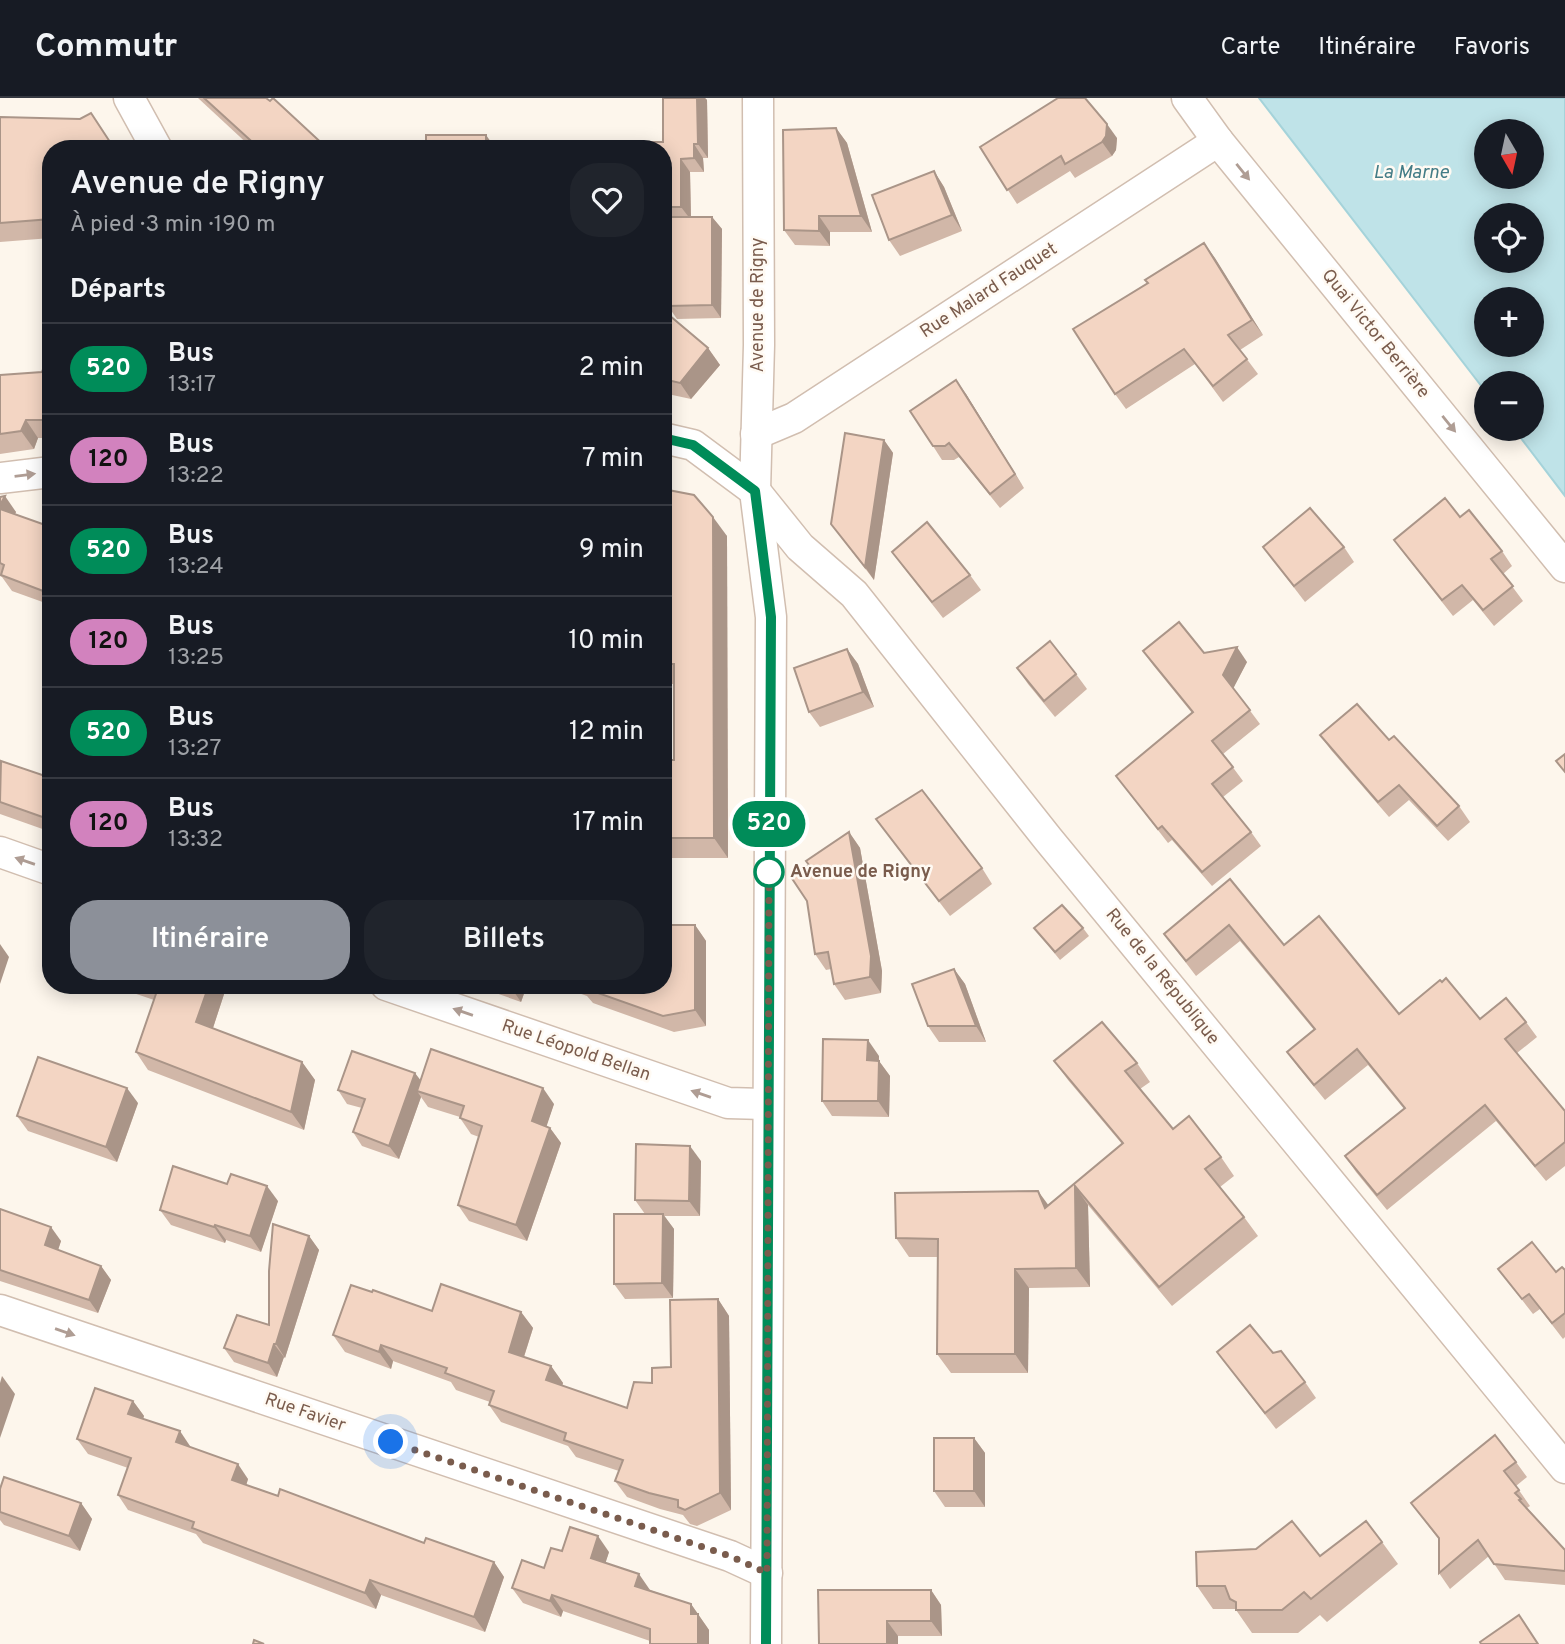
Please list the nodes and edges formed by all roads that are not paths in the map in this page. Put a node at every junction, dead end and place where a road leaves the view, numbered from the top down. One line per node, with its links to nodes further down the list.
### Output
1 (129, 98): 4 (street)
2 (758, 98): 6 (street, Avenue de Rigny)
3 (1187, 98): 5 (street, Quai Victor Berrière)
4 (152, 140)
5 (1218, 141): 6 (street, Rue Malard Fauquet); 11 (street, Quai Victor Berrière, one-way to 11)
6 (756, 434): 10 (street, Avenue de Rigny)
7 (672, 440): 10 (street, Rue de la République)
8 (42, 473): 9 (street, one-way to 8)
9 (0, 478)
10 (755, 491): 15 (street, Avenue de Rigny); 17 (street, Rue de la République)
11 (1565, 567)
12 (0, 852): 13 (street, one-way to 12)
13 (42, 867)
14 (412, 994): 15 (street, Rue Léopold Bellan, one-way to 14)
15 (768, 1104): 18 (street, Avenue de Rigny)
16 (0, 1310): 18 (street, Rue Favier, one-way to 18)
17 (1565, 1468)
18 (767, 1573): 19 (street, Avenue de Rigny)
19 (766, 1644)

